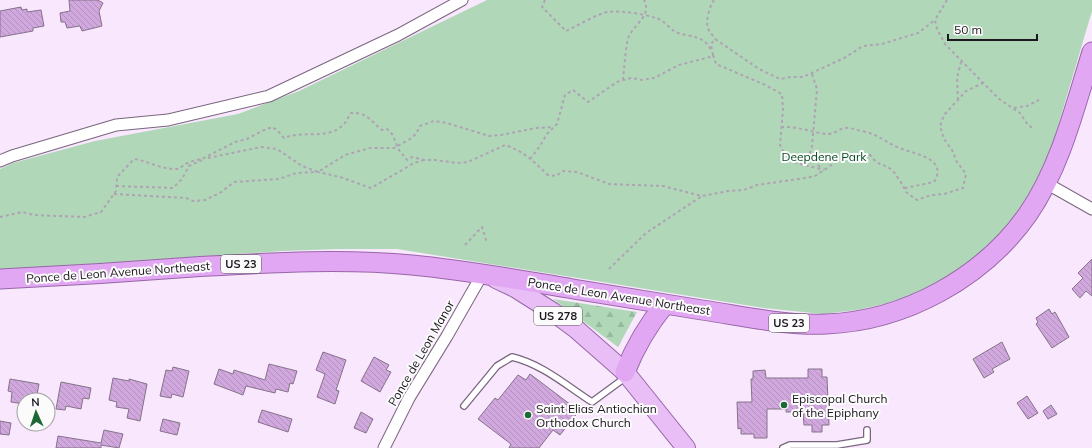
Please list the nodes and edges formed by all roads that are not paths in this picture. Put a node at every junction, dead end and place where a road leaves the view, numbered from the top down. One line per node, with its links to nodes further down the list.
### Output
1 (462, 0): 3 (street)
2 (1092, 52): 4 (highway, Ponce de Leon Avenue Northeast / US 23)
3 (0, 161)
4 (1046, 183): 5 (street); 8 (highway, Ponce de Leon Avenue Northeast / US 23)
5 (1092, 209)
6 (483, 273): 7 (highway, Ponce de Leon Avenue Northeast / US 23); 8 (highway, Ponce de Leon Avenue Northeast / US 23); 9 (main road, US 278); 13 (street, Ponce de Leon Manor)
7 (0, 279)
8 (665, 304): 9 (highway)
9 (627, 374): 10 (lane); 14 (main road, US 278)
10 (464, 406)
11 (867, 430): 12 (lane)
12 (844, 446): 15 (lane)
13 (384, 448)
14 (686, 448)
15 (783, 448)

